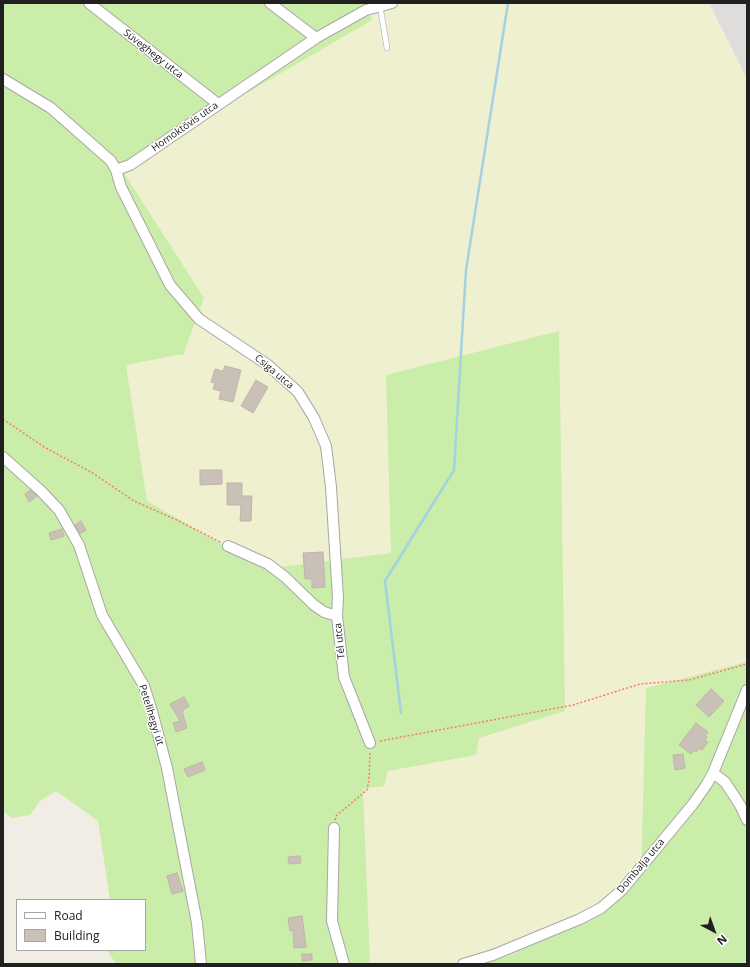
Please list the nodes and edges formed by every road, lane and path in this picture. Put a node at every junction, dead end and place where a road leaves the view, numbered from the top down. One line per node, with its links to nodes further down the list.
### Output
1 (89, 3): 8 (street, Süveghegy utca)
2 (270, 3): 5 (street)
3 (392, 3): 4 (street, Homoktövis utca)
4 (380, 6): 5 (street, Homoktövis utca); 6 (lane)
5 (316, 38): 8 (street, Homoktövis utca)
6 (387, 48)
7 (3, 79): 9 (street)
8 (218, 104): 9 (street, Homoktövis utca)
9 (116, 170): 13 (street, Csiga utca)
10 (3, 419): 12 (path)
11 (3, 457): 20 (street, Petelihegyi út)
12 (228, 546): 13 (street, Tél utca)
13 (337, 616): 16 (street, Tél utca)
14 (747, 664): 16 (path)
15 (747, 690): 17 (street, Dombalja utca)
16 (370, 743): 19 (path)
17 (713, 773): 18 (street); 22 (street, Dombalja utca)
18 (747, 820)
19 (334, 828): 21 (street)
20 (201, 964)
21 (344, 964)
22 (463, 964)

